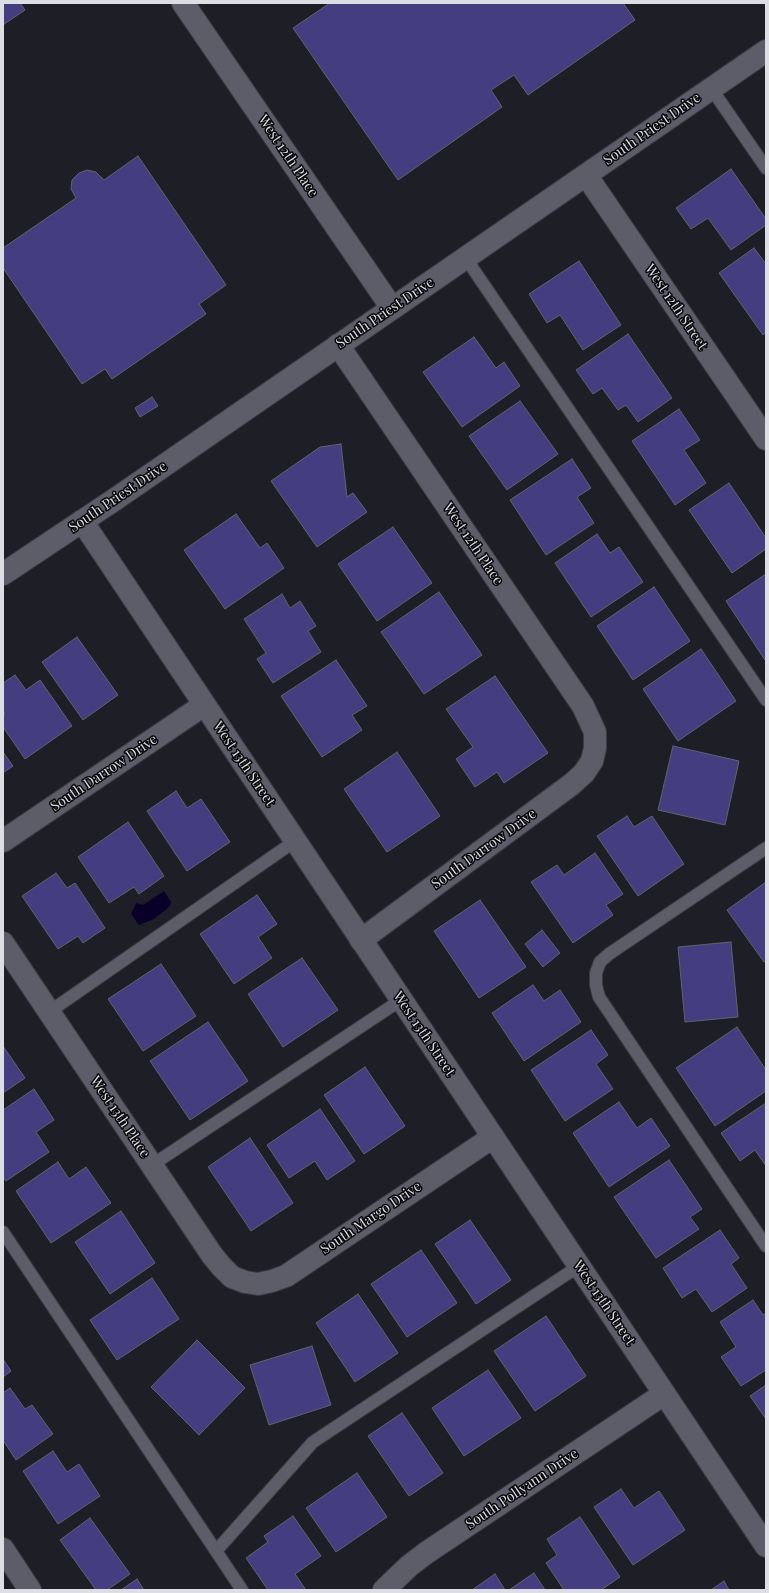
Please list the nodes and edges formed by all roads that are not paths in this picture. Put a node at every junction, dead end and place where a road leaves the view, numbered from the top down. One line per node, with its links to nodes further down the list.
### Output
1 (183, 3): 7 (street, West 12th Place)
2 (766, 51): 3 (street, South Priest Drive)
3 (711, 88): 4 (lane); 5 (street, South Priest Drive)
4 (766, 168)
5 (586, 175): 6 (street, South Priest Drive); 9 (street, West 12th Street)
6 (465, 257): 7 (street, South Priest Drive); 12 (lane)
7 (392, 308): 8 (street, South Priest Drive)
8 (338, 345): 10 (street, South Priest Drive); 14 (street, West 12th Place)
9 (766, 439)
10 (82, 522): 11 (street, South Priest Drive); 13 (street, West 13th Street)
11 (3, 574)
12 (766, 700)
13 (204, 705): 15 (street, South Darrow Drive); 16 (street, West 13th Street)
14 (595, 748): 18 (street, South Darrow Drive)
15 (3, 841)
16 (295, 841): 18 (street, West 13th Street); 21 (lane)
17 (766, 848): 25 (lane)
18 (361, 940): 20 (street, West 13th Street)
19 (3, 943): 21 (street, West 13th Place)
20 (401, 1000): 22 (street, West 13th Street); 23 (lane)
21 (49, 1012): 23 (street, West 13th Place)
22 (492, 1137): 26 (street, West 13th Street); 27 (street, South Margo Drive)
23 (152, 1165): 27 (street, West 13th Place)
24 (3, 1232): 31 (lane)
25 (766, 1246)
26 (579, 1266): 28 (street, West 13th Street); 31 (lane)
27 (244, 1282)
28 (664, 1394): 29 (street, West 13th Street); 34 (street, South Pollyann Drive)
29 (766, 1546)
30 (3, 1549): 32 (street)
31 (216, 1550): 33 (lane)
32 (30, 1590)
33 (242, 1590)
34 (384, 1590)

